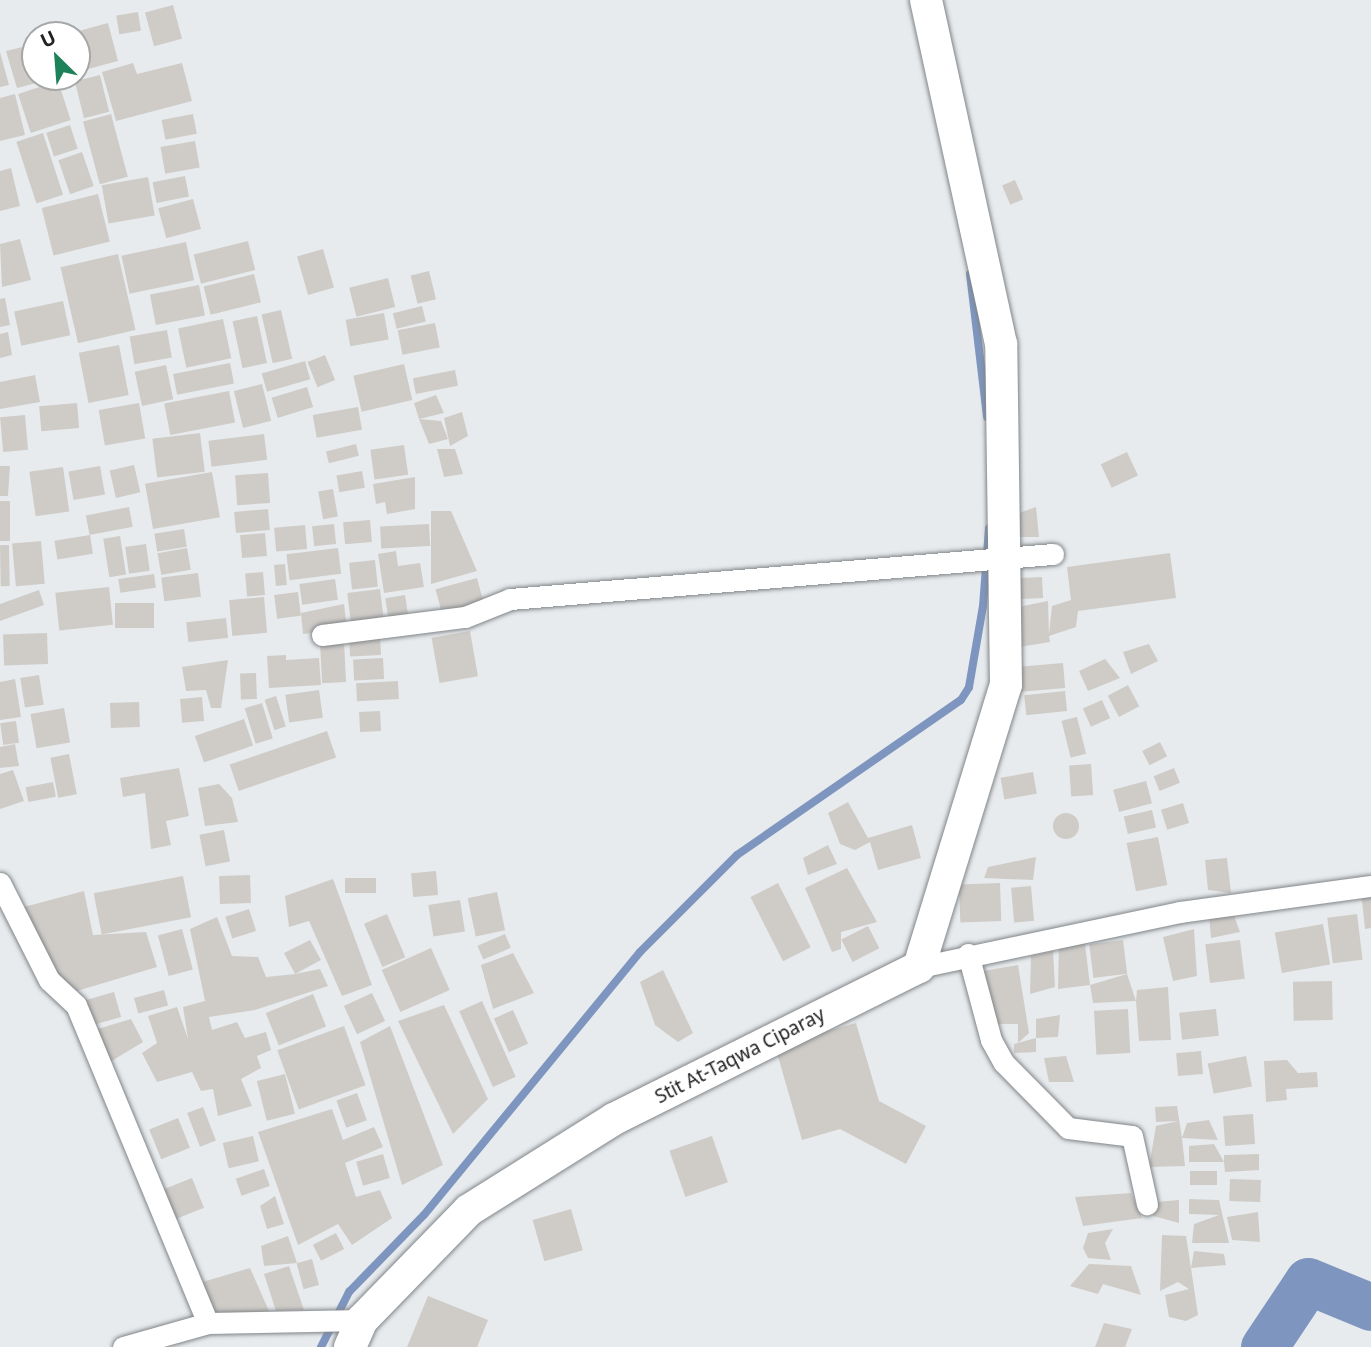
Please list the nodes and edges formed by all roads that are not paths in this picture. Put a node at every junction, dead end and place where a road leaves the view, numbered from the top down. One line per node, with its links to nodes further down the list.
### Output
1 (926, 0): 3 (main road)
2 (1053, 554): 3 (street)
3 (999, 556): 4 (street); 8 (main road)
4 (322, 635)
5 (0, 883): 10 (street)
6 (1371, 886): 7 (street)
7 (968, 954): 8 (street); 9 (street)
8 (919, 967): 11 (main road, Stit At-Taqwa Ciparay)
9 (1147, 1204)
10 (208, 1323): 11 (street); 12 (street)
11 (356, 1333)
12 (123, 1347)

